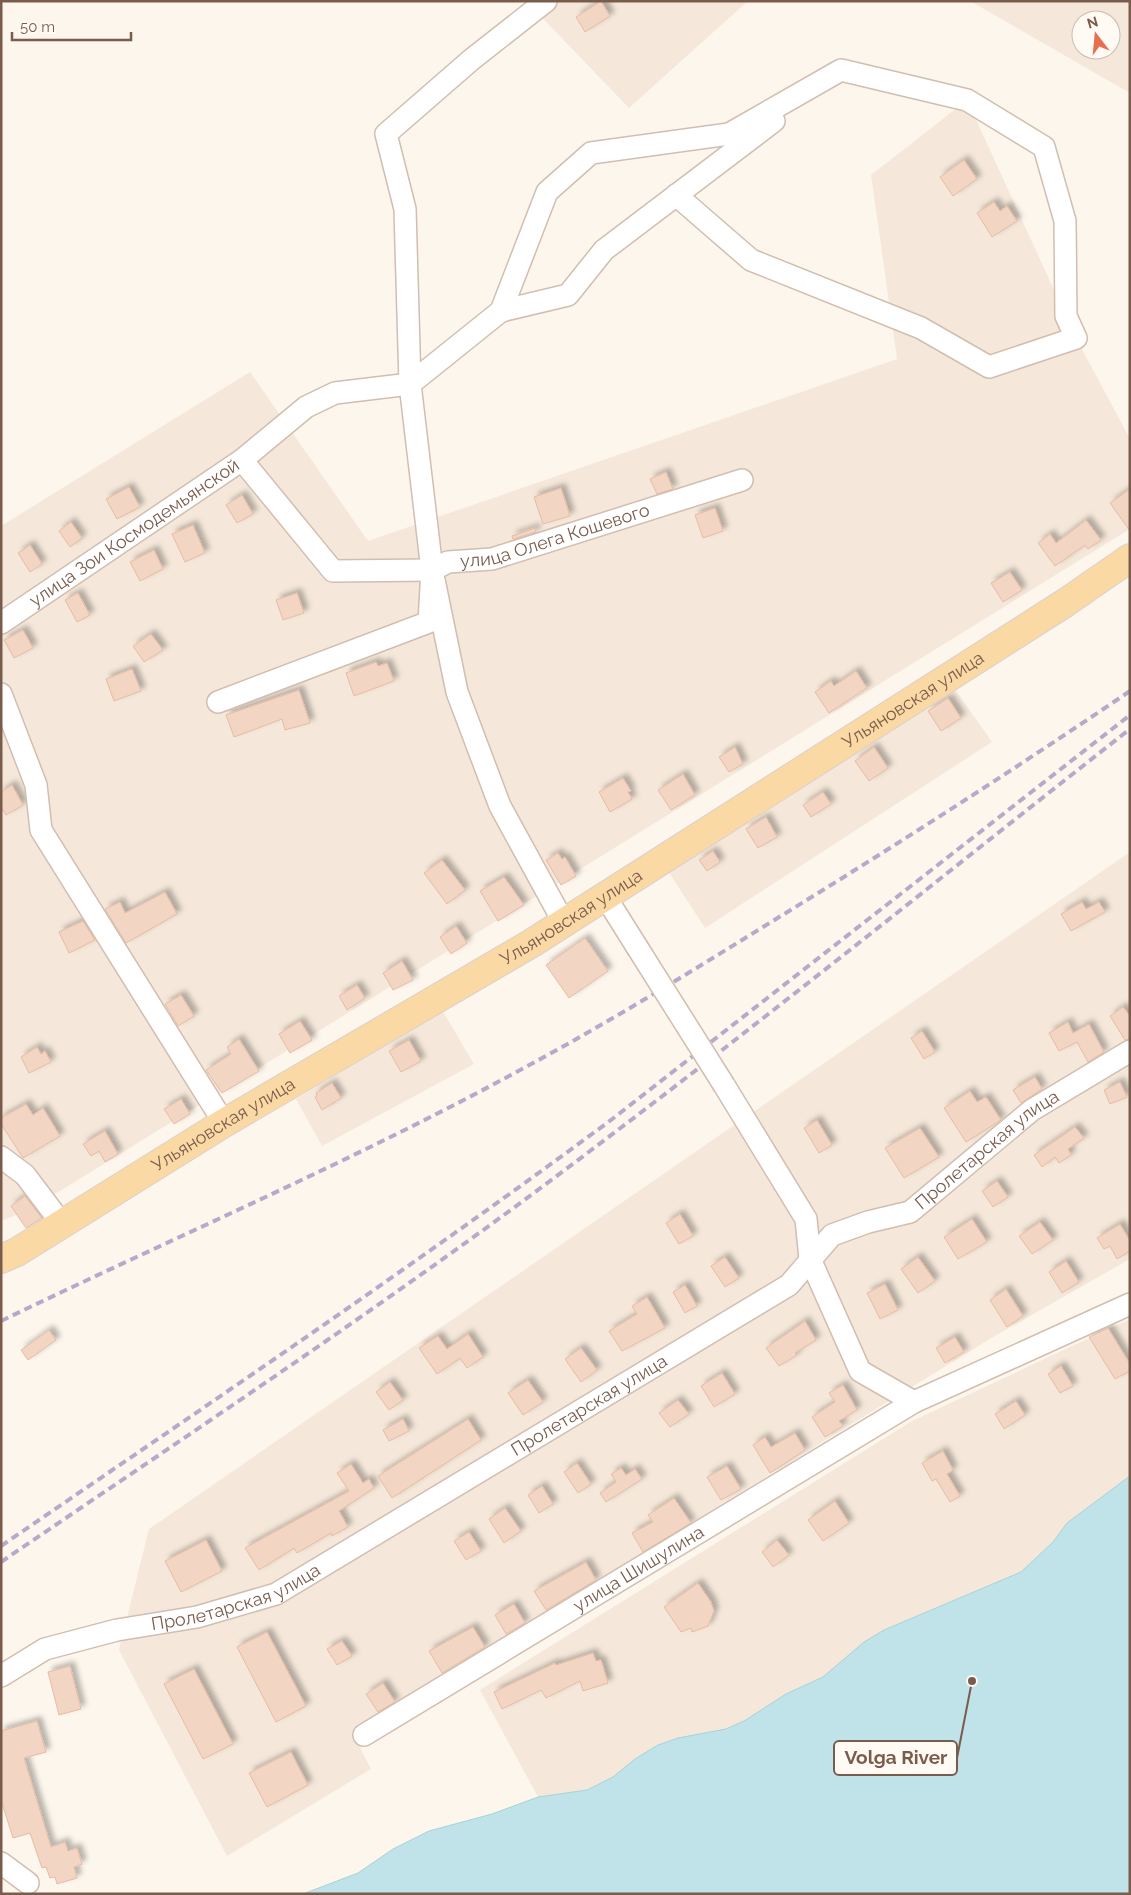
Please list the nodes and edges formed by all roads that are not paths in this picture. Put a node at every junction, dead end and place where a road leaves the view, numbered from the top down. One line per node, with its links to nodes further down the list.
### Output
1 (546, 1): 5 (street)
2 (841, 70): 3 (street); 3 (street); 4 (street)
3 (676, 195): 4 (street)
4 (501, 311): 5 (street)
5 (410, 384): 6 (street); 9 (street)
6 (242, 460): 9 (street, улица Зои Космодемьянской); 10 (street, улица Зои Космодемьянской)
7 (742, 480): 9 (street, улица Олега Кошевого)
8 (1130, 558): 13 (main road, Ульяновская улица)
9 (432, 570): 12 (street); 14 (street)
10 (1, 623)
11 (1, 694): 16 (street)
12 (218, 702)
13 (605, 896): 14 (main road, Ульяновская улица); 20 (street, bridge)
14 (564, 922): 16 (main road, Ульяновская улица)
15 (1130, 1051): 20 (street, Пролетарская улица)
16 (224, 1122): 18 (main road, Ульяновская улица)
17 (1, 1157): 18 (street)
18 (62, 1224): 19 (main road, Ульяновская улица)
19 (1, 1259)
20 (810, 1259): 22 (street); 23 (street, Пролетарская улица)
21 (1130, 1304): 22 (street, улица Шишулина)
22 (914, 1402): 24 (street, улица Шишулина)
23 (1, 1676)
24 (364, 1735)
25 (1, 1863): 26 (street)
26 (28, 1883)

